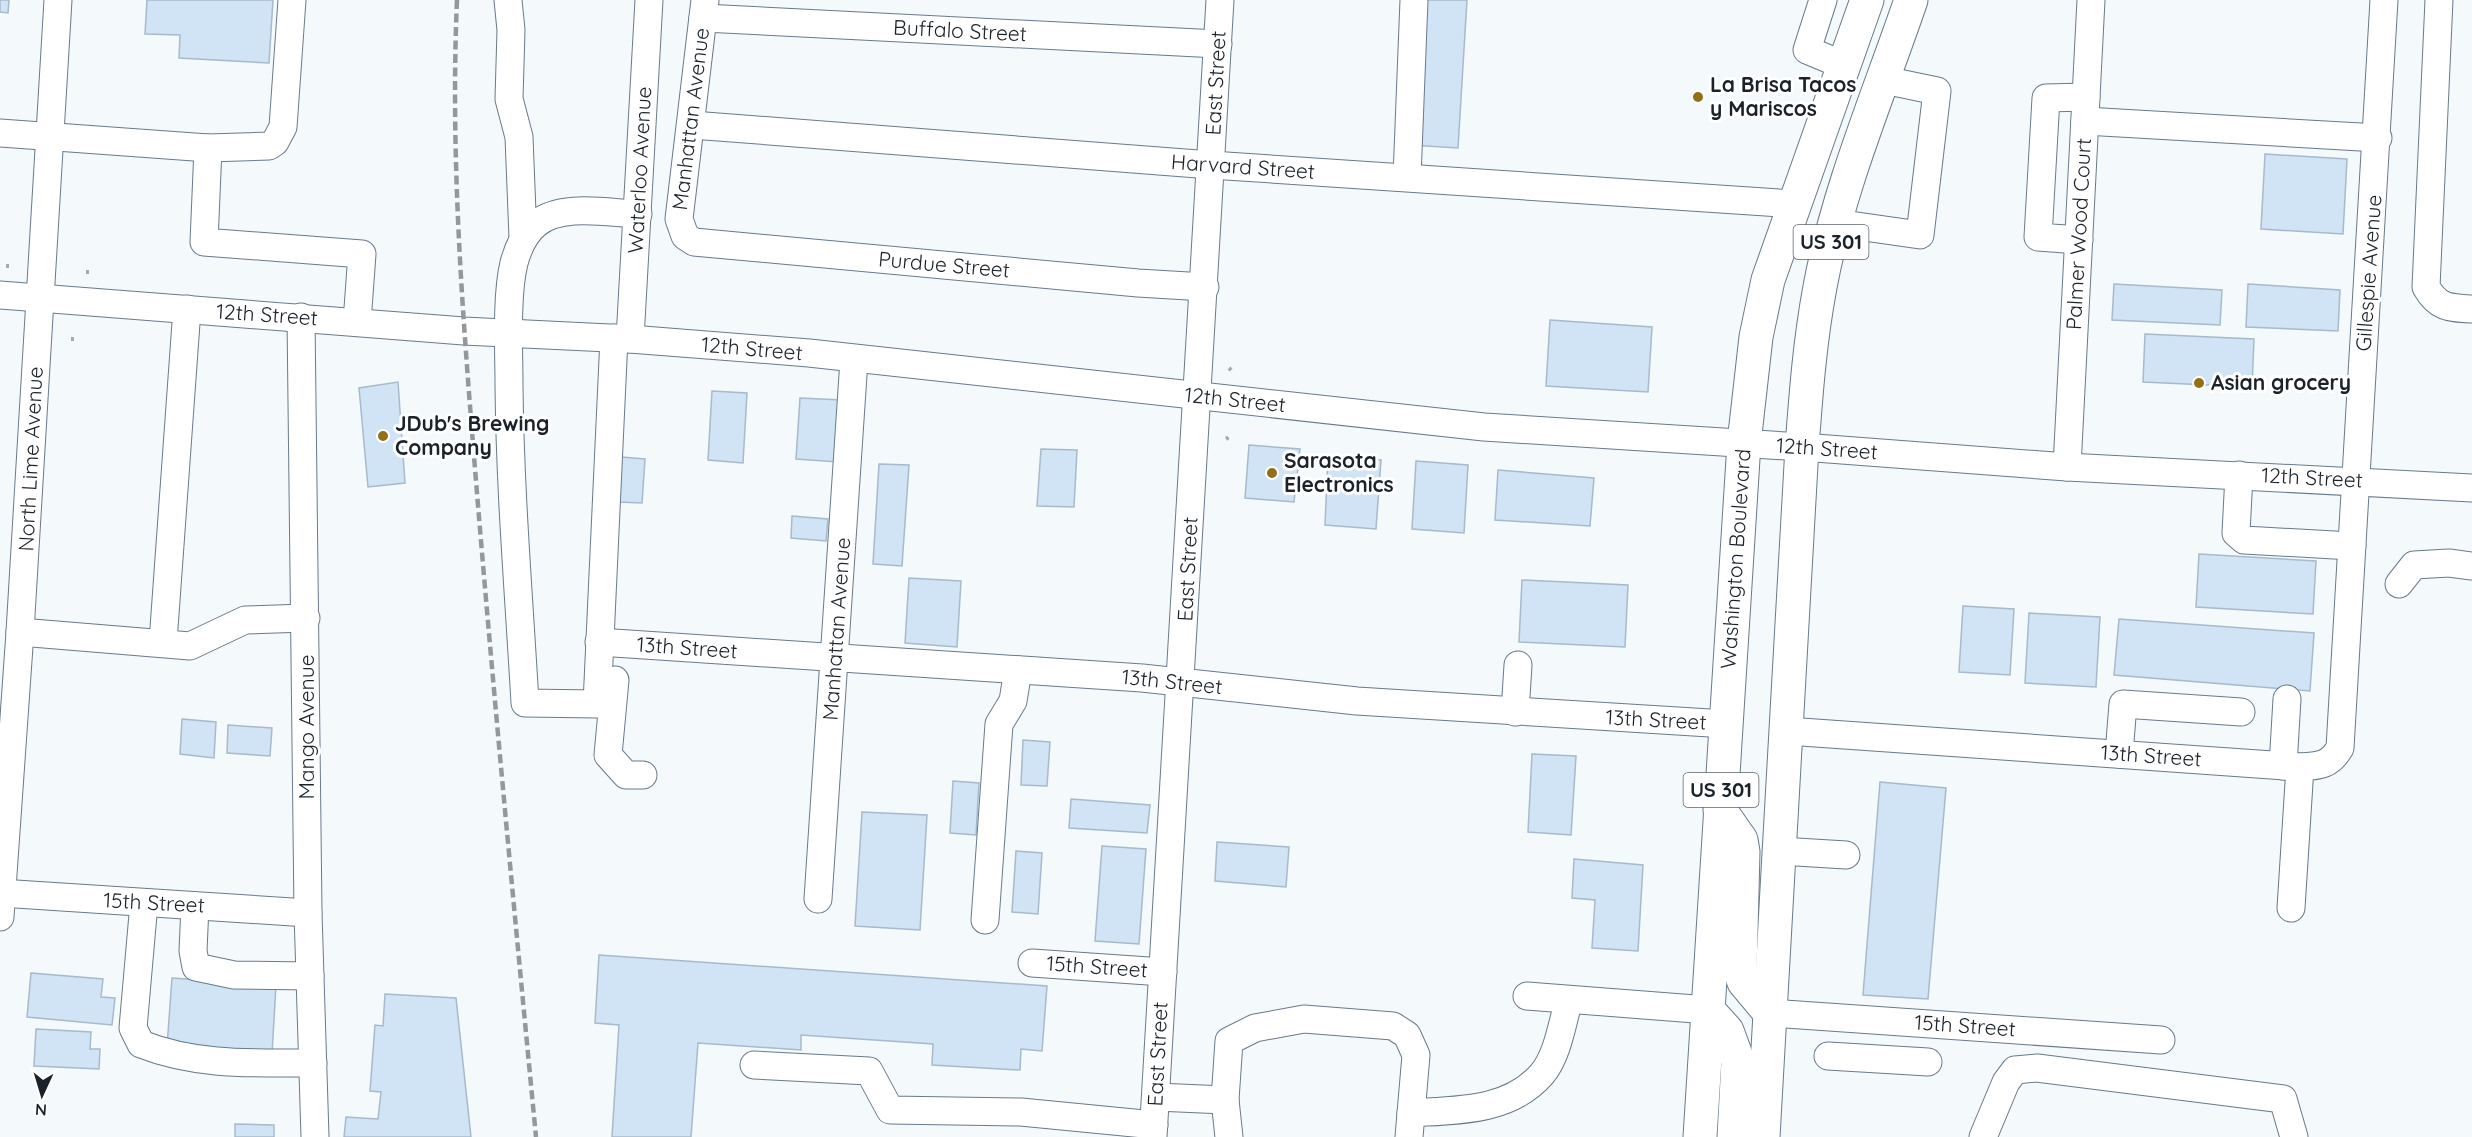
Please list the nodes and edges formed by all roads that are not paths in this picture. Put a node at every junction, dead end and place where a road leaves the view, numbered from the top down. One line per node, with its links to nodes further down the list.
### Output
1 (58, 0): 20 (street, North Lime Avenue)
2 (292, 0): 22 (street)
3 (508, 0): 29 (street)
4 (649, 0): 26 (street, Waterloo Avenue)
5 (1220, 0): 14 (street, East Street)
6 (1414, 0): 24 (street)
7 (1823, 0): 15 (street)
8 (1867, 0): 15 (main road, Washington Boulevard / US 301)
9 (1911, 0): 16 (main road, US 301)
10 (2091, 0): 17 (street, Palmer Wood Court)
11 (2384, 0): 21 (street, Gillespie Avenue)
12 (2439, 0): 35 (street)
13 (704, 9): 14 (street, Buffalo Street); 18 (street, Manhattan Avenue)
14 (1218, 44): 23 (street, East Street)
15 (1844, 65): 25 (main road, Washington Boulevard / US 301)
16 (1884, 80): 27 (main road, US 301); 27 (street)
17 (2086, 109): 21 (street); 30 (street, Palmer Wood Court); 30 (street)
18 (692, 125): 23 (street, Harvard Street); 28 (street, Manhattan Avenue)
19 (0, 133): 20 (street)
20 (50, 136): 22 (street); 33 (street, North Lime Avenue)
21 (2378, 138): 46 (street, Gillespie Avenue)
22 (208, 148): 37 (street)
23 (1211, 165): 24 (street, Harvard Street); 31 (street, East Street)
24 (1407, 177): 25 (street, Harvard Street)
25 (1794, 204): 42 (main road, Washington Boulevard / US 301)
26 (638, 214): 29 (street); 39 (street, Waterloo Avenue)
27 (1836, 223): 43 (main road, US 301)
28 (685, 236): 31 (street, Purdue Street)
29 (523, 238): 38 (street)
30 (2079, 240): 44 (street, Palmer Wood Court)
31 (1205, 287): 41 (street, East Street)
32 (0, 295): 33 (street, 12th Street)
33 (40, 299): 34 (street, 12th Street); 52 (street, North Lime Avenue)
34 (187, 309): 36 (street, 12th Street); 53 (street)
35 (2472, 309)
36 (301, 317): 37 (street, 12th Street); 51 (street, Mango Avenue)
37 (357, 322): 38 (street, 12th Street)
38 (508, 333): 39 (street, 12th Street); 54 (street)
39 (622, 339): 40 (street, 12th Street); 54 (street, Waterloo Avenue)
40 (854, 360): 41 (street, 12th Street); 55 (street, Manhattan Avenue)
41 (1199, 396): 42 (street, 12th Street); 58 (street, East Street)
42 (1744, 443): 43 (street, 12th Street); 62 (main road, Washington Boulevard / US 301)
43 (1802, 447): 44 (street, 12th Street); 63 (main road, US 301)
44 (2067, 467): 45 (street, 12th Street)
45 (2239, 475): 46 (street, 12th Street); 48 (street)
46 (2356, 480): 47 (street, 12th Street); 48 (street, Gillespie Avenue)
47 (2472, 488)
48 (2352, 546): 65 (street, Gillespie Avenue)
49 (2472, 566): 50 (street)
50 (2399, 584)
51 (306, 618): 53 (street); 76 (street, Mango Avenue)
52 (20, 632): 53 (street); 72 (street, North Lime Avenue)
53 (163, 642)
54 (609, 642): 55 (street, 13th Street); 67 (street)
55 (835, 659): 57 (street, 13th Street); 71 (street, Manhattan Avenue)
56 (1518, 665): 60 (street)
57 (1018, 670): 58 (street, 13th Street); 77 (street)
58 (1182, 682): 60 (street, 13th Street); 79 (street, East Street)
59 (2288, 699): 66 (street)
60 (1515, 712): 62 (street, 13th Street)
61 (2241, 712): 64 (street)
62 (1726, 724): 68 (main road, Washington Boulevard / US 301)
63 (1787, 731): 64 (street, 13th Street); 69 (main road, US 301)
64 (2119, 754): 66 (street, 13th Street)
65 (2334, 759): 66 (street, 13th Street)
66 (2292, 766): 75 (street)
67 (643, 775)
68 (1720, 810): 83 (main road, Washington Boulevard / US 301); 84 (main road)
69 (1780, 851): 70 (street); 84 (main road, US 301)
70 (1846, 855)
71 (818, 899)
72 (0, 901): 73 (street, 15th Street)
73 (144, 903): 74 (street, 15th Street); 87 (street)
74 (195, 906): 76 (street, 15th Street); 80 (street)
75 (2291, 908)
76 (308, 913): 80 (street, Mango Avenue)
77 (985, 920)
78 (1032, 963): 79 (street, 15th Street)
79 (1163, 972): 90 (street, East Street)
80 (310, 976): 87 (street, Mango Avenue)
81 (1527, 996): 82 (street)
82 (1569, 1000): 83 (street); 92 (street)
83 (1708, 1010): 96 (main road, Washington Boulevard / US 301); 97 (main road)
84 (1770, 1012): 85 (street, 15th Street); 98 (main road, US 301)
85 (2161, 1040)
86 (1828, 1056): 88 (street)
87 (313, 1062): 94 (street, Mango Avenue)
88 (1928, 1062)
89 (754, 1065): 93 (street)
90 (1156, 1097): 91 (street); 93 (street, East Street)
91 (1225, 1100): 92 (street); 95 (street)
92 (1410, 1125)
93 (1154, 1131)
94 (315, 1137)
95 (1229, 1137)
96 (1700, 1137)
97 (1734, 1137)
98 (1763, 1137)
99 (1983, 1137): 100 (street)
100 (2294, 1137)

